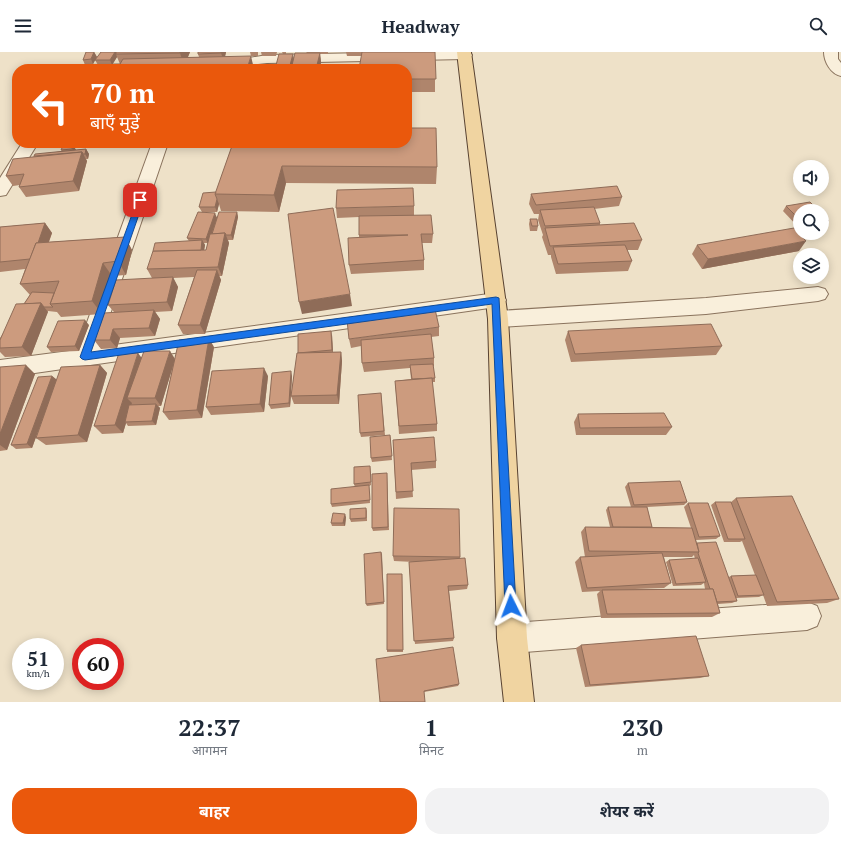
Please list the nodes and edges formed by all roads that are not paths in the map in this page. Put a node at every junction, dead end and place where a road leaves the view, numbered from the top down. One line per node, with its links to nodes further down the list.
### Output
1 (831, 52): 4 (street)
2 (465, 54): 3 (street); 9 (main road)
3 (249, 64)
4 (841, 72)
5 (27, 148): 7 (street)
6 (158, 148): 10 (street)
7 (0, 191)
8 (818, 294): 9 (street)
9 (497, 310): 10 (street); 13 (main road)
10 (85, 357): 11 (street)
11 (0, 369)
12 (807, 616): 13 (street)
13 (512, 638): 14 (main road)
14 (519, 702)

